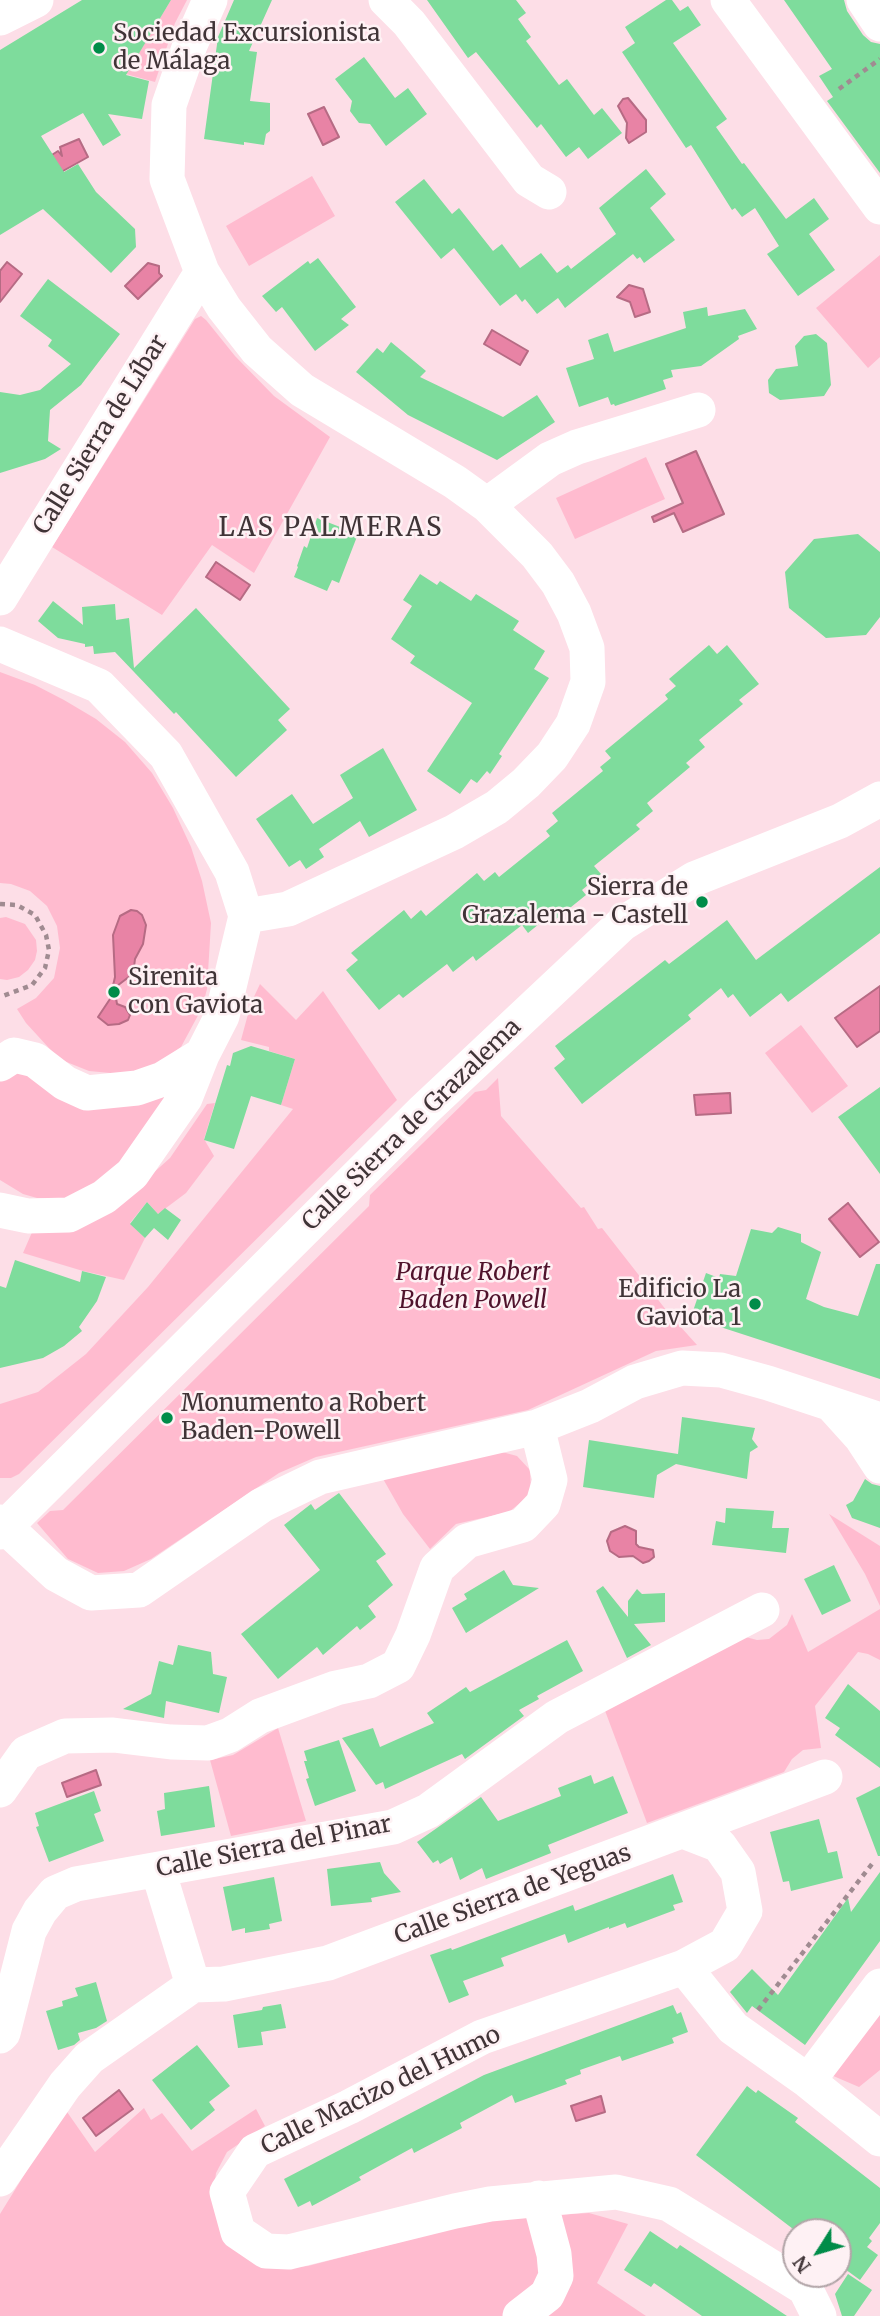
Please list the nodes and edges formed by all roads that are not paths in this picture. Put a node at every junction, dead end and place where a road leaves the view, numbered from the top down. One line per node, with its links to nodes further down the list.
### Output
1 (36, 0): 6 (street)
2 (210, 0): 10 (street)
3 (386, 0): 9 (street)
4 (728, 0): 8 (street)
5 (864, 0): 7 (street)
6 (0, 18)
7 (880, 24)
8 (875, 191)
9 (549, 192)
10 (202, 272): 12 (street); 13 (street, Calle Sierra de Líbar)
11 (698, 410): 12 (street)
12 (487, 505): 16 (street)
13 (0, 598)
14 (0, 644): 16 (street)
15 (880, 799): 24 (street, Calle Sierra de Grazalema)
16 (246, 916): 17 (street)
17 (202, 1055): 18 (street); 19 (street)
18 (0, 1063)
19 (0, 1210)
20 (831, 1404): 21 (street); 22 (street); 23 (street)
21 (880, 1420)
22 (537, 1427): 24 (street); 27 (street)
23 (880, 1466)
24 (2, 1527)
25 (762, 1610): 29 (street, Calle Sierra del Pinar)
26 (825, 1777): 28 (street, Calle Sierra de Yeguas)
27 (0, 1790)
28 (683, 1831): 30 (street, Calle Macizo del Humo); 31 (street, Calle Sierra de Yeguas)
29 (158, 1870): 31 (street); 33 (street, Calle Sierra del Pinar)
30 (684, 1967): 34 (street); 37 (street, Calle Macizo del Humo)
31 (193, 1985): 36 (street)
32 (880, 1986): 34 (street)
33 (0, 2036)
34 (808, 2081): 35 (street)
35 (880, 2139)
36 (0, 2179)
37 (539, 2198): 38 (street); 39 (street)
38 (520, 2316)
39 (819, 2316)

